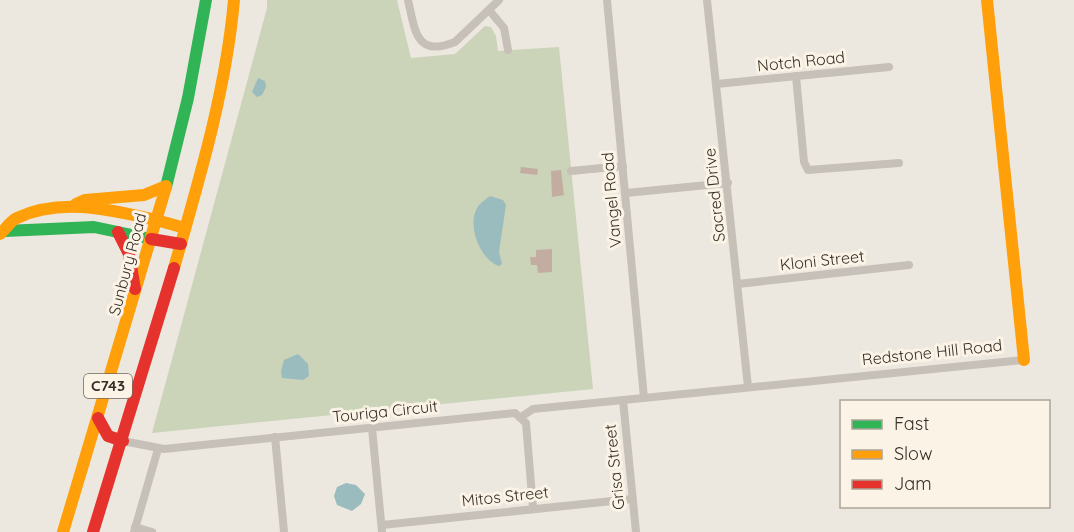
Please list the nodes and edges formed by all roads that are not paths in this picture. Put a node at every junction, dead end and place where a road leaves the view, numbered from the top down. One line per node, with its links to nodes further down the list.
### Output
1 (206, 0): 17 (main road, Sunbury Road / C743)
2 (234, 0): 21 (main road, C743)
3 (408, 0): 8 (street)
4 (499, 0): 8 (street)
5 (607, 0): 14 (street, Vangel Road)
6 (707, 0): 12 (street, Sacred Drive)
7 (987, 0): 29 (main road, Redstone Hill Road)
8 (489, 10): 9 (street)
9 (508, 50)
10 (889, 68): 11 (street, Notch Road)
11 (796, 76): 12 (street, Notch Road); 13 (street)
12 (717, 84): 16 (street, Sacred Drive)
13 (898, 164)
14 (623, 166): 15 (street); 18 (street, Vangel Road)
15 (571, 171)
16 (728, 183): 18 (street); 27 (street, Sacred Drive)
17 (166, 186): 19 (main road); 20 (main road, Sunbury Road / C743)
18 (626, 193): 31 (street, Vangel Road)
19 (76, 204): 20 (main road); 22 (main road)
20 (156, 220): 21 (main road); 24 (main road, Sunbury Road / C743)
21 (185, 228): 25 (main road, C743)
22 (3, 232): 23 (main road)
23 (118, 232): 24 (main road); 28 (main road)
24 (151, 239): 25 (main road); 28 (main road, Sunbury Road / C743)
25 (181, 244): 37 (main road, C743)
26 (909, 265): 27 (street, Kloni Street)
27 (738, 284): 30 (street, Sacred Drive)
28 (136, 294): 34 (main road, Sunbury Road / C743)
29 (1024, 360): 30 (street, Redstone Hill Road)
30 (747, 387): 31 (street, Redstone Hill Road)
31 (644, 398): 32 (street, Redstone Hill Road)
32 (623, 400): 33 (street, Redstone Hill Road); 39 (street, Grisa Street)
33 (521, 417): 35 (street, Touriga Circuit); 40 (street)
34 (98, 418): 37 (main road); 43 (main road, Sunbury Road / C743)
35 (372, 428): 36 (street, Touriga Circuit); 41 (street)
36 (275, 437): 38 (street, Touriga Circuit); 46 (street)
37 (123, 441): 38 (street, Touriga Circuit); 44 (main road, C743)
38 (158, 449): 42 (street)
39 (632, 499): 40 (street, Mitos Street); 47 (street, Grisa Street)
40 (533, 508): 41 (street, Mitos Street)
41 (382, 529)
42 (135, 530): 45 (street)
43 (63, 532)
44 (93, 532)
45 (152, 532)
46 (284, 532)
47 (636, 532)

